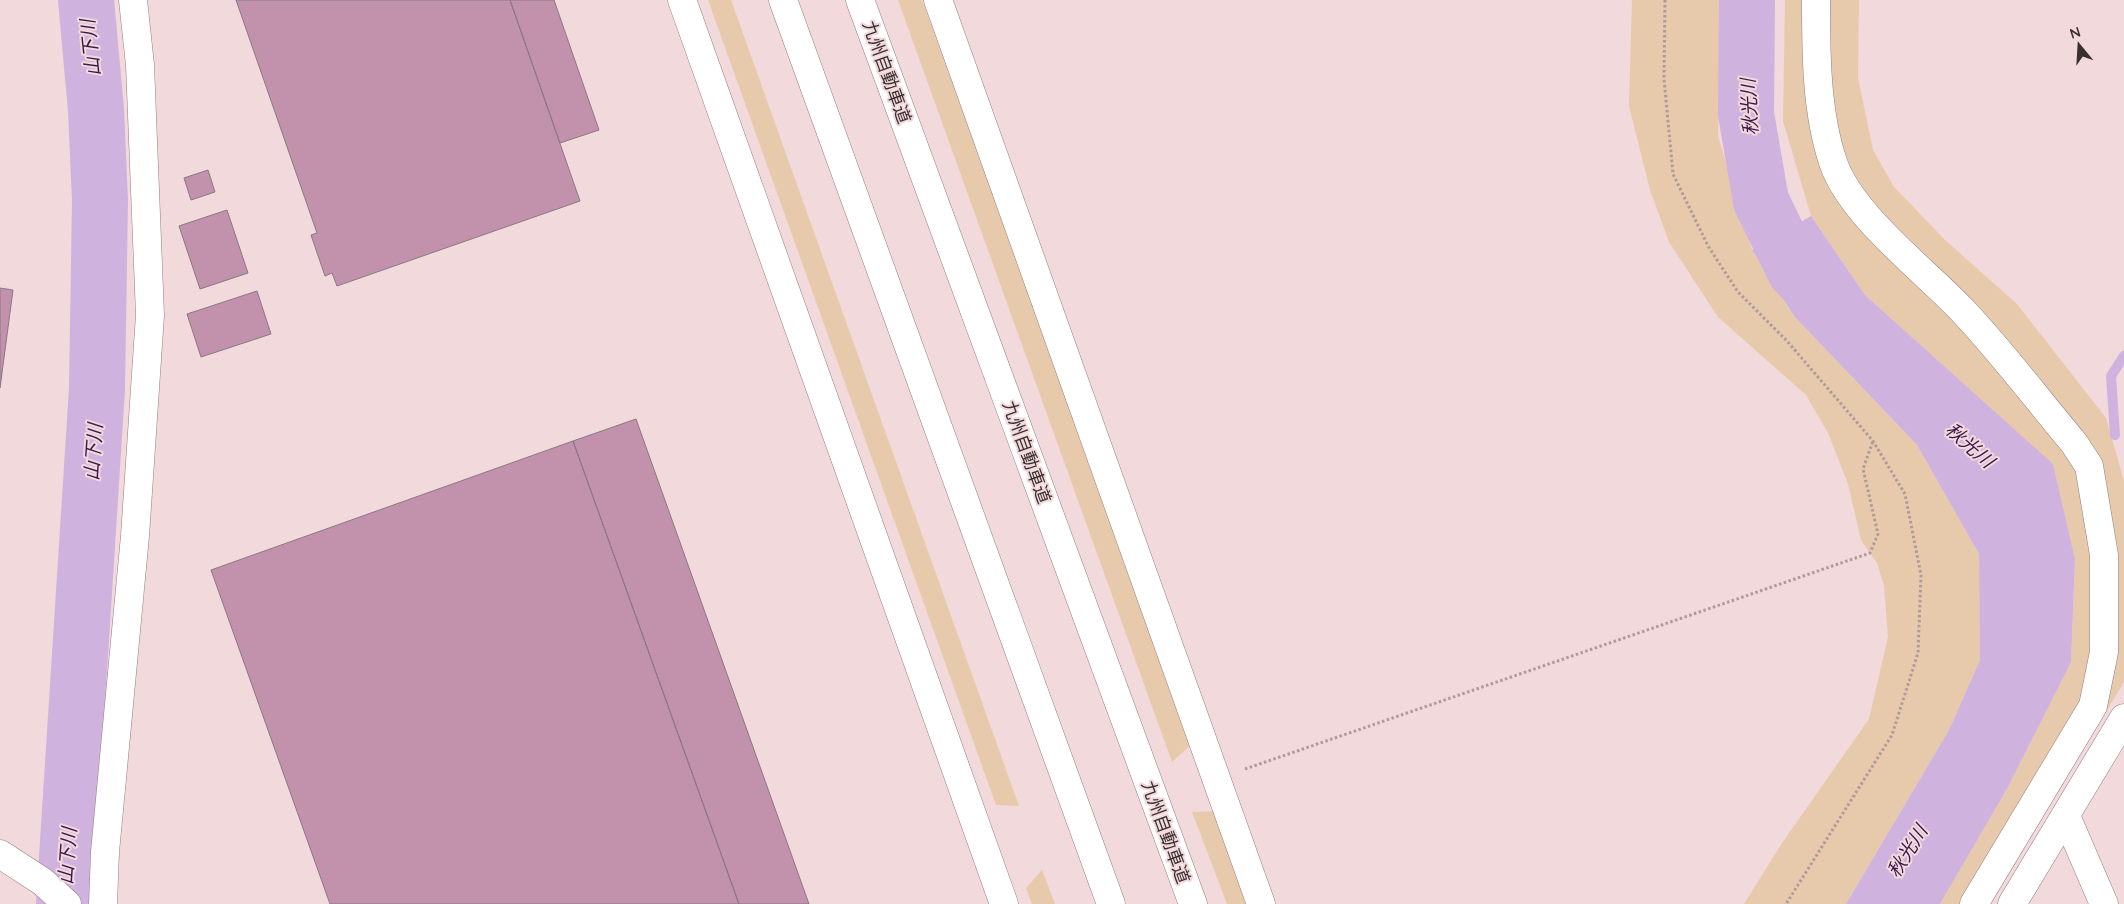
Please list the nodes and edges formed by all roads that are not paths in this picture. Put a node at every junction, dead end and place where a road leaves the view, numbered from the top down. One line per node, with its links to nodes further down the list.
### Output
1 (133, 0): 11 (main road)
2 (682, 0): 12 (main road)
3 (783, 0): 13 (main road)
4 (860, 0): 14 (main road, 九州自動車道)
5 (938, 0): 15 (main road)
6 (1816, 0): 16 (main road)
7 (2124, 718): 8 (main road)
8 (2066, 816): 17 (main road); 18 (main road)
9 (0, 854): 10 (main road)
10 (67, 904)
11 (103, 904)
12 (1004, 904)
13 (1111, 904)
14 (1193, 904)
15 (1261, 904)
16 (1974, 904)
17 (2012, 904)
18 (2104, 904)

